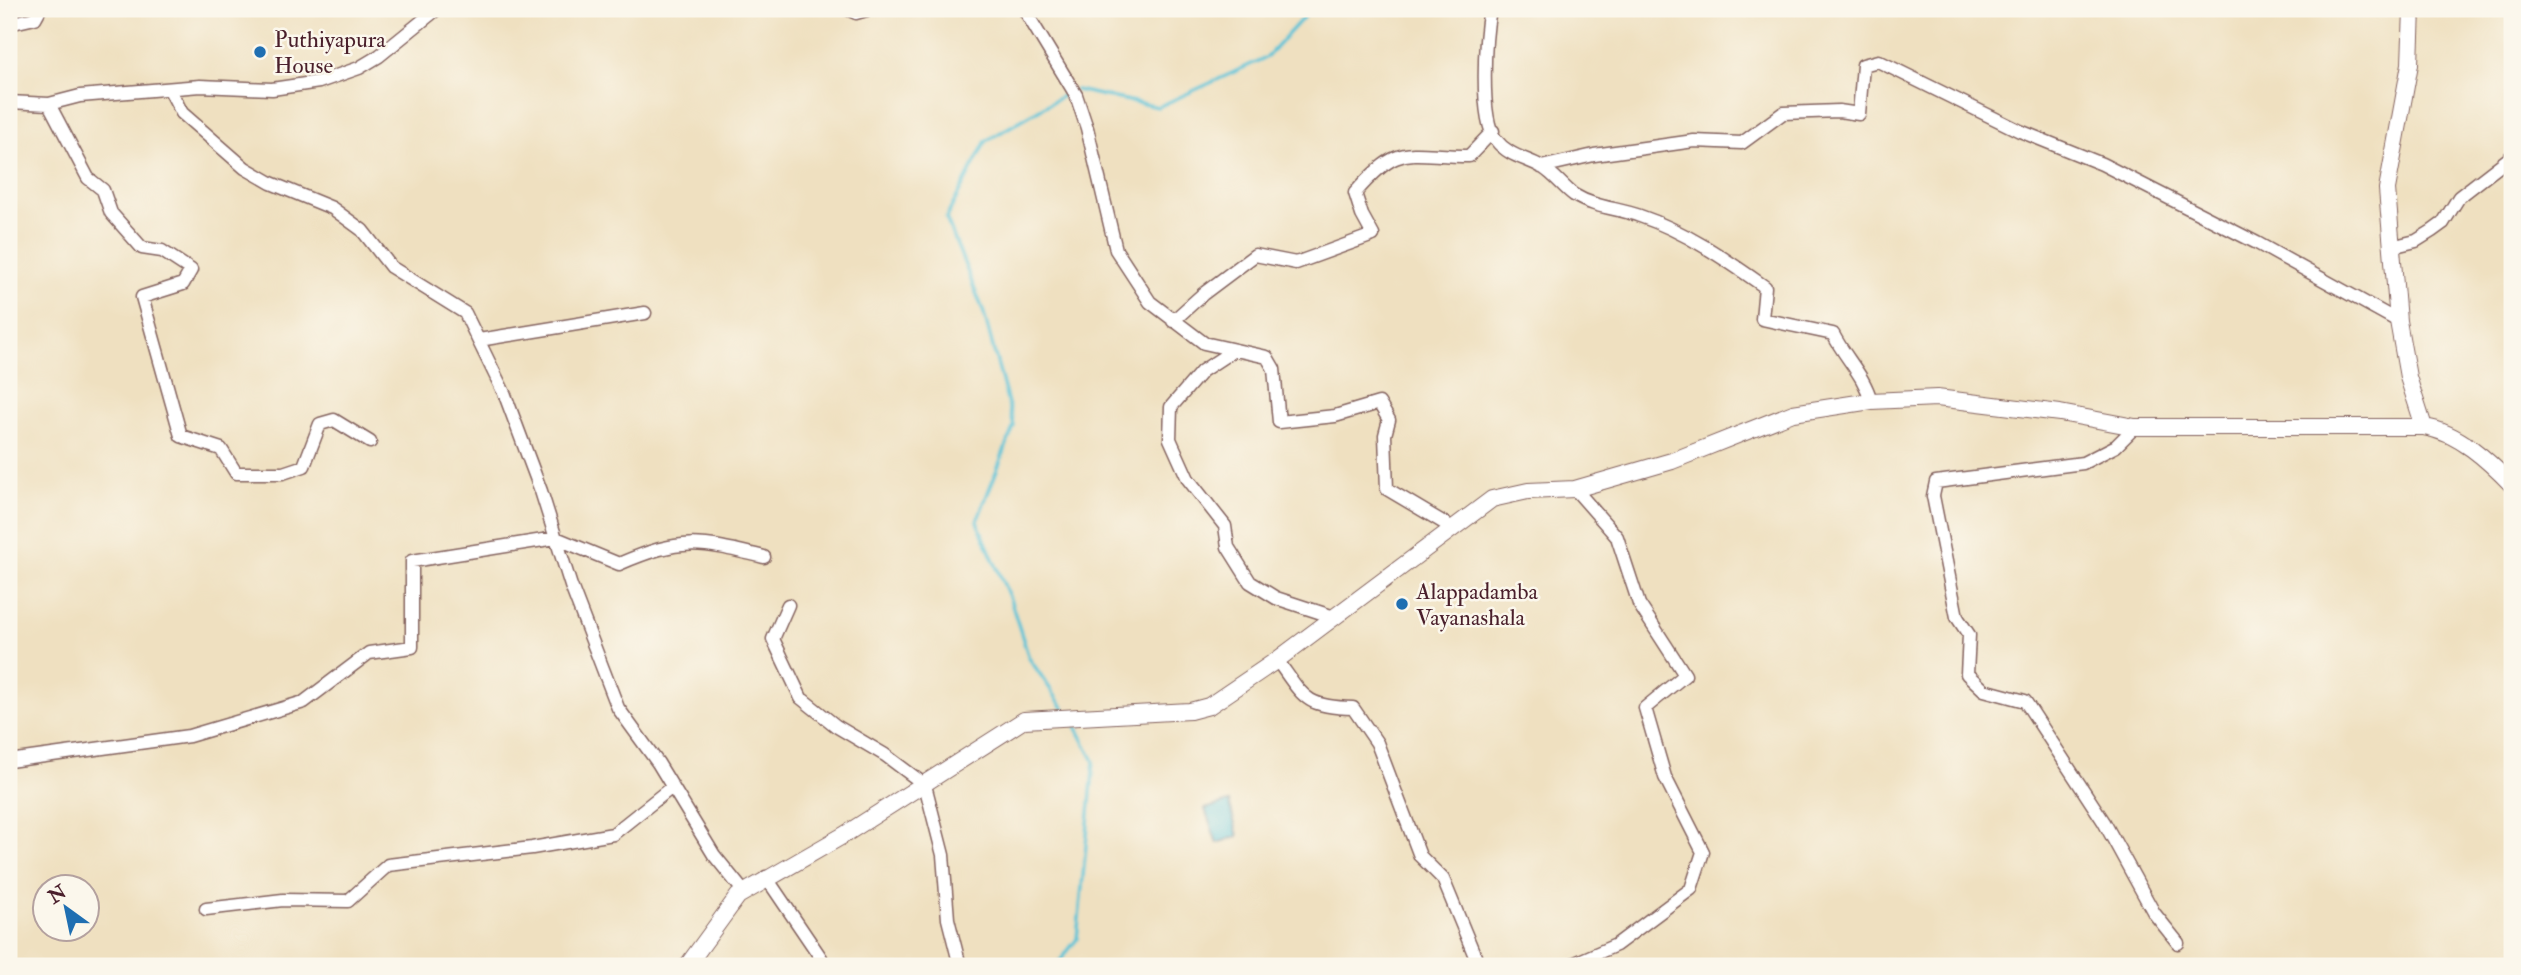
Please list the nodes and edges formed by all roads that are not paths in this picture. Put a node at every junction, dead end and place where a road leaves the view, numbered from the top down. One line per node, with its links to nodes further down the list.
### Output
1 (40, 9): 8 (street)
2 (437, 9): 9 (street)
3 (847, 9): 4 (street)
4 (870, 9)
5 (1024, 9): 17 (street)
6 (1490, 9): 12 (street)
7 (2412, 9): 15 (street)
8 (9, 24)
9 (170, 89): 11 (street); 19 (street)
10 (9, 102): 11 (street)
11 (49, 104): 24 (street)
12 (1493, 131): 14 (street); 17 (street)
13 (2512, 156): 15 (street)
14 (1541, 167): 18 (street); 21 (street)
15 (2391, 247): 18 (street)
16 (645, 313): 19 (street)
17 (1173, 321): 20 (street)
18 (2398, 321): 22 (street)
19 (479, 340): 28 (street)
20 (1234, 350): 27 (street); 31 (street)
21 (1871, 401): 23 (street); 26 (street)
22 (2424, 426): 23 (street); 25 (street)
23 (2135, 427): 39 (street)
24 (370, 442)
25 (2512, 485)
26 (1575, 489): 27 (street); 44 (street)
27 (1451, 527): 31 (street)
28 (556, 538): 29 (street); 33 (street); 35 (street)
29 (764, 557)
30 (788, 605): 34 (street)
31 (1334, 617): 32 (street)
32 (1277, 660): 34 (street); 43 (street)
33 (9, 761)
34 (925, 785): 36 (street); 42 (street)
35 (672, 787): 37 (street); 38 (street)
36 (766, 877): 37 (street); 41 (street)
37 (744, 892): 40 (street)
38 (206, 909)
39 (2178, 943)
40 (687, 966)
41 (821, 966)
42 (960, 966)
43 (1479, 966)
44 (1568, 966)

